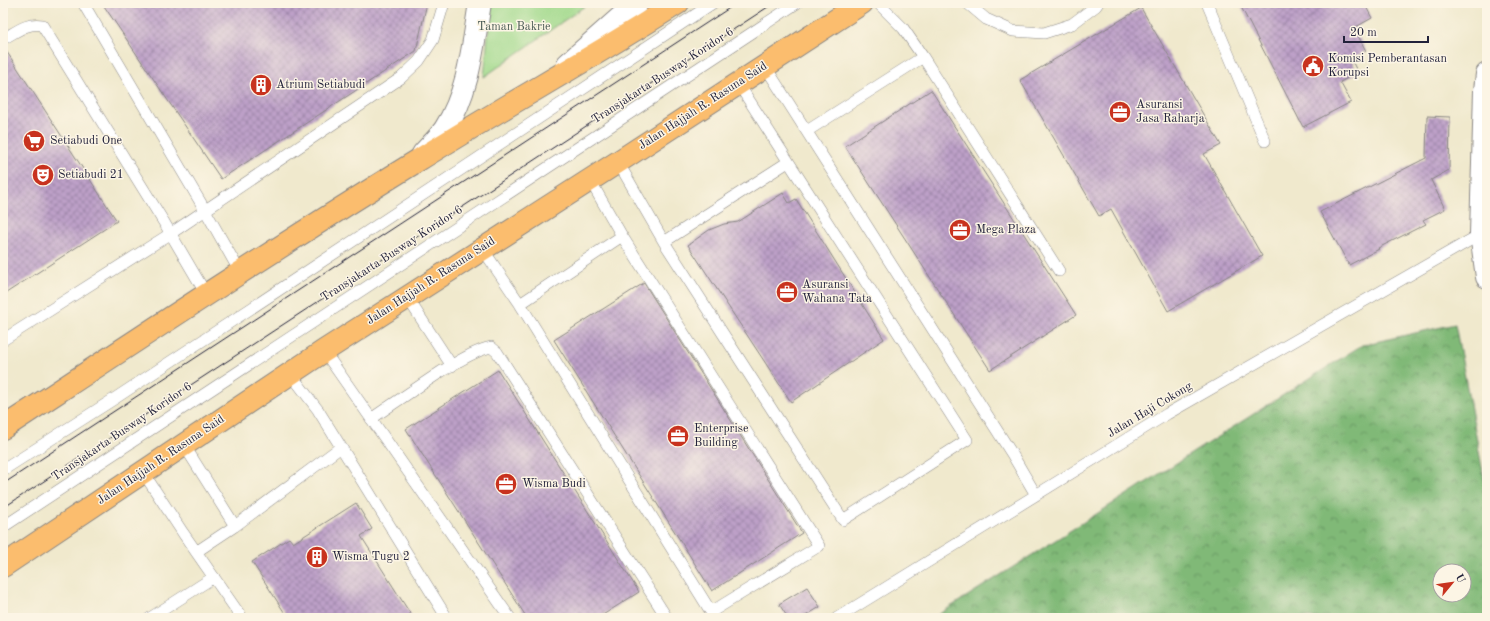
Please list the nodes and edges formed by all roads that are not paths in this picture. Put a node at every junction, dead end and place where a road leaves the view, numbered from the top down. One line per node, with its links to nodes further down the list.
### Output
1 (83, 3): 25 (lane)
2 (444, 3): 25 (lane)
3 (480, 3): 21 (street)
4 (637, 3): 17 (street)
5 (678, 3): 17 (main road)
6 (713, 3): 45 (lane)
7 (797, 3): 49 (lane, Transjakarta Busway Koridor 6)
8 (862, 3): 15 (main road, Jalan Hajjah R. Rasuna Said)
9 (878, 3): 14 (lane)
10 (967, 3): 11 (lane)
11 (1098, 3)
12 (1207, 3): 20 (lane)
13 (3, 39): 26 (lane)
14 (923, 57): 19 (lane); 31 (lane)
15 (765, 66): 18 (main road, Jalan Hajjah R. Rasuna Said); 19 (lane)
16 (1487, 74): 27 (street)
17 (547, 82): 21 (main road)
18 (738, 83): 22 (main road, Jalan Hajjah R. Rasuna Said); 23 (lane)
19 (806, 131): 47 (lane)
20 (1265, 141)
21 (416, 161): 32 (main road)
22 (618, 162): 24 (main road, Jalan Hajjah R. Rasuna Said); 29 (lane)
23 (788, 162): 29 (lane); 29 (lane)
24 (590, 180): 28 (lane); 30 (main road, Jalan Hajjah R. Rasuna Said)
25 (205, 210): 26 (lane); 32 (lane)
26 (170, 234): 34 (lane); 37 (lane)
27 (1482, 234): 33 (street); 47 (lane, Jalan Haji Cokong)
28 (622, 236): 36 (lane); 36 (lane)
29 (664, 242)
30 (482, 248): 35 (main road, Jalan Hajjah R. Rasuna Said); 36 (lane)
31 (1059, 271)
32 (240, 272): 34 (main road)
33 (1487, 277)
34 (206, 294): 42 (main road)
35 (407, 297): 38 (main road, Jalan Hajjah R. Rasuna Said); 39 (lane)
36 (520, 304)
37 (3, 340)
38 (324, 351): 40 (main road, Jalan Hajjah R. Rasuna Said); 41 (lane)
39 (452, 366): 41 (lane); 57 (lane)
40 (290, 374): 43 (main road, Jalan Hajjah R. Rasuna Said); 44 (lane)
41 (371, 419): 56 (lane)
42 (3, 428)
43 (184, 445): 46 (main road, Jalan Hajjah R. Rasuna Said); 48 (lane)
44 (341, 447): 48 (lane); 55 (lane)
45 (3, 470)
46 (143, 472): 50 (lane); 51 (main road, Jalan Hajjah R. Rasuna Said)
47 (1036, 495): 58 (lane, Jalan Haji Cokong)
48 (235, 526): 50 (lane)
49 (3, 527)
50 (196, 552): 52 (lane)
51 (3, 566)
52 (214, 577): 53 (lane); 54 (lane)
53 (150, 618)
54 (242, 618)
55 (447, 618)
56 (510, 618)
57 (667, 618)
58 (837, 618)

